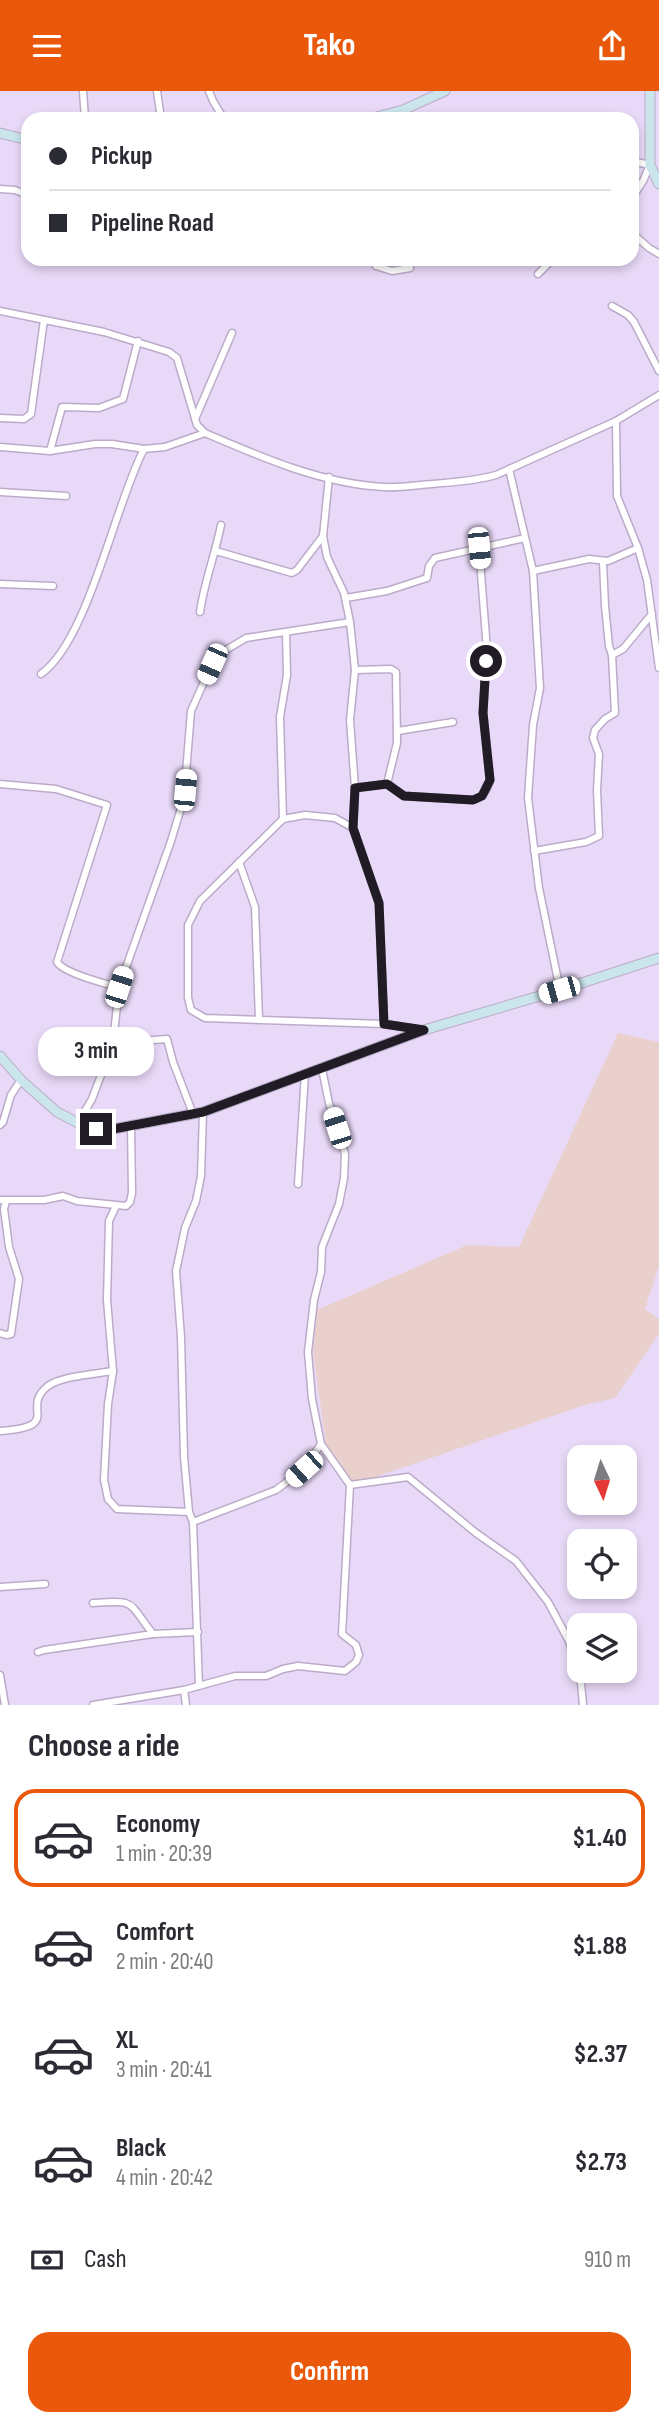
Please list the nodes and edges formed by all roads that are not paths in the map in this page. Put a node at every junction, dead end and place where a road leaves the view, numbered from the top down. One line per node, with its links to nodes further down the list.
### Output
1 (83, 91): 6 (street)
2 (157, 91): 7 (street)
3 (209, 91): 8 (street)
4 (445, 91): 9 (street)
5 (650, 91): 13 (street)
6 (84, 112)
7 (161, 112)
8 (220, 112)
9 (395, 112)
10 (0, 133): 11 (street)
11 (21, 138)
12 (639, 162): 13 (street)
13 (649, 165): 14 (street); 15 (street)
14 (659, 184)
15 (639, 187)
16 (0, 189): 17 (street)
17 (21, 192)
18 (639, 239): 19 (street)
19 (659, 254)
20 (376, 266): 21 (street)
21 (410, 266)
22 (546, 266): 23 (street)
23 (538, 274)
24 (612, 306): 29 (street)
25 (0, 311): 26 (street)
26 (44, 320): 28 (street); 31 (street)
27 (232, 333): 32 (street)
28 (138, 341): 32 (street); 37 (street)
29 (659, 371)
30 (659, 395): 33 (street)
31 (0, 418)
32 (195, 419): 34 (street)
33 (616, 421): 38 (street); 46 (street)
34 (205, 433): 36 (street); 39 (street)
35 (0, 447): 37 (street)
36 (144, 449): 37 (street); 60 (street)
37 (50, 451)
38 (509, 470): 39 (street); 44 (street)
39 (329, 477): 43 (street)
40 (0, 492): 41 (street)
41 (66, 496)
42 (220, 525): 47 (street)
43 (323, 536): 47 (street); 52 (street)
44 (525, 538): 45 (street); 49 (street)
45 (479, 548): 52 (street); 64 (street)
46 (638, 548): 48 (street); 54 (street)
47 (216, 551): 53 (street)
48 (603, 562): 49 (street); 57 (street)
49 (533, 571): 68 (street)
50 (0, 584): 51 (street)
51 (53, 586)
52 (346, 598): 55 (street)
53 (200, 612)
54 (652, 613): 57 (street); 58 (street)
55 (350, 622): 56 (street); 59 (street)
56 (286, 632): 66 (street); 71 (street)
57 (612, 655): 68 (street)
58 (659, 668)
59 (355, 670): 62 (street); 65 (street)
60 (41, 674)
61 (453, 722): 62 (street)
62 (398, 731): 64 (street)
63 (0, 784): 71 (street)
64 (387, 784): 65 (street)
65 (355, 788): 67 (street)
66 (284, 819): 67 (street); 69 (street)
67 (353, 828): 74 (street)
68 (534, 851): 72 (street)
69 (239, 862): 73 (street); 73 (street)
70 (659, 958): 72 (street)
71 (119, 987): 76 (street)
72 (559, 990): 75 (street)
73 (258, 1019): 74 (street)
74 (384, 1024): 75 (street)
75 (424, 1030): 78 (street)
76 (113, 1043): 81 (street); 82 (street)
77 (0, 1056): 80 (street)
78 (322, 1069): 79 (street); 91 (street)
79 (305, 1074): 81 (street); 85 (street)
80 (20, 1080): 82 (street); 83 (street)
81 (198, 1113): 84 (street); 93 (street)
82 (78, 1123): 84 (street)
83 (0, 1125)
84 (131, 1125): 87 (street)
85 (298, 1184)
86 (3, 1201): 87 (street); 88 (street)
87 (116, 1206): 89 (street)
88 (0, 1333)
89 (113, 1371): 90 (street); 93 (street)
90 (0, 1431)
91 (321, 1444): 92 (street); 94 (street)
92 (350, 1485): 102 (street); 107 (street)
93 (189, 1512): 94 (street)
94 (193, 1522): 98 (street)
95 (45, 1584): 96 (street)
96 (0, 1587)
97 (93, 1603): 99 (street)
98 (198, 1632): 99 (street); 102 (street)
99 (153, 1634): 100 (street)
100 (37, 1653)
101 (0, 1675): 104 (street)
102 (200, 1686): 103 (street)
103 (184, 1690): 105 (street); 106 (street)
104 (5, 1705)
105 (93, 1705)
106 (186, 1705)
107 (583, 1705)

